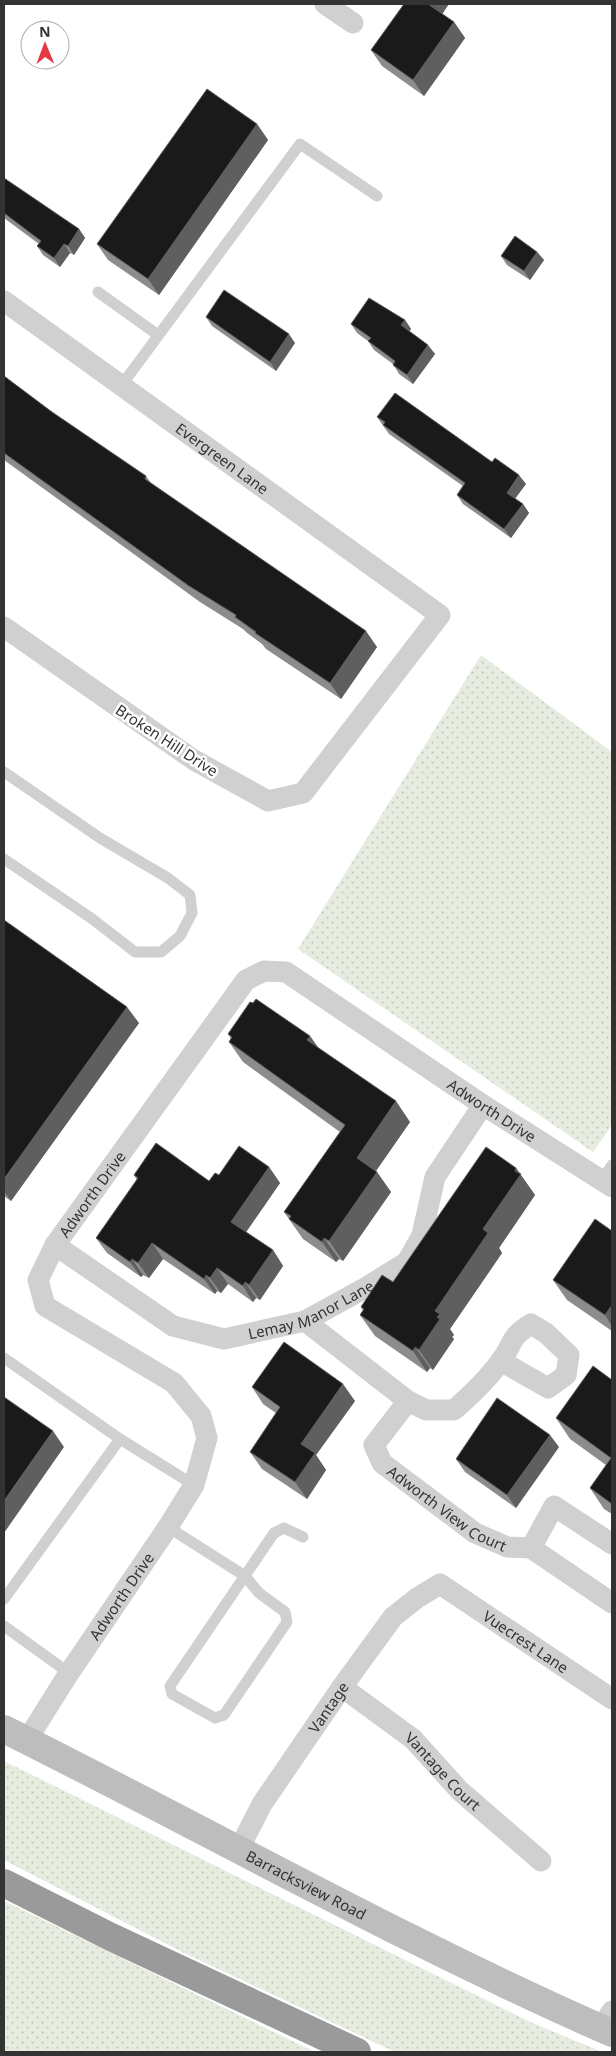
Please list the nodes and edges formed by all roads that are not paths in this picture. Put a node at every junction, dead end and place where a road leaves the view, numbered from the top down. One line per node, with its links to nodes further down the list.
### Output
1 (325, 4): 2 (street)
2 (353, 23)
3 (377, 196): 6 (lane)
4 (98, 292): 6 (lane)
5 (4, 302): 7 (street, Evergreen Lane)
6 (158, 335): 7 (lane)
7 (121, 386): 8 (street, Evergreen Lane)
8 (440, 614): 9 (street, Broken Hill Drive)
9 (4, 627)
10 (4, 772): 11 (lane)
11 (4, 858)
12 (483, 1105): 13 (street, Adworth Drive); 14 (street, Adworth Drive); 15 (street, Lemay Manor Lane)
13 (609, 1177)
14 (55, 1246): 15 (street, Lemay Manor Lane); 20 (street, Adworth Drive)
15 (305, 1321): 18 (street)
16 (4, 1358): 19 (lane)
17 (502, 1361): 18 (street)
18 (408, 1401): 24 (street, Adworth View Court)
19 (120, 1438): 20 (lane); 27 (lane)
20 (194, 1485): 21 (street, Adworth Drive)
21 (168, 1527): 25 (lane); 30 (street, Adworth Drive)
22 (303, 1537): 25 (lane)
23 (612, 1544): 24 (street, Adworth View Court)
24 (531, 1548): 28 (street, Adworth View Court)
25 (245, 1576): 25 (lane)
26 (440, 1584): 31 (street, Vantage); 32 (street, Vuecrest Lane)
27 (4, 1599)
28 (612, 1603)
29 (4, 1626): 30 (lane)
30 (69, 1673): 33 (street, Adworth Drive)
31 (342, 1686): 34 (street, Vantage); 35 (street, Vantage Court)
32 (612, 1699)
33 (15, 1735): 34 (street, Barracksview Road)
34 (238, 1851): 37 (street, Barracksview Road)
35 (541, 1861)
36 (4, 1883): 38 (highway)
37 (609, 2024)
38 (357, 2052)

